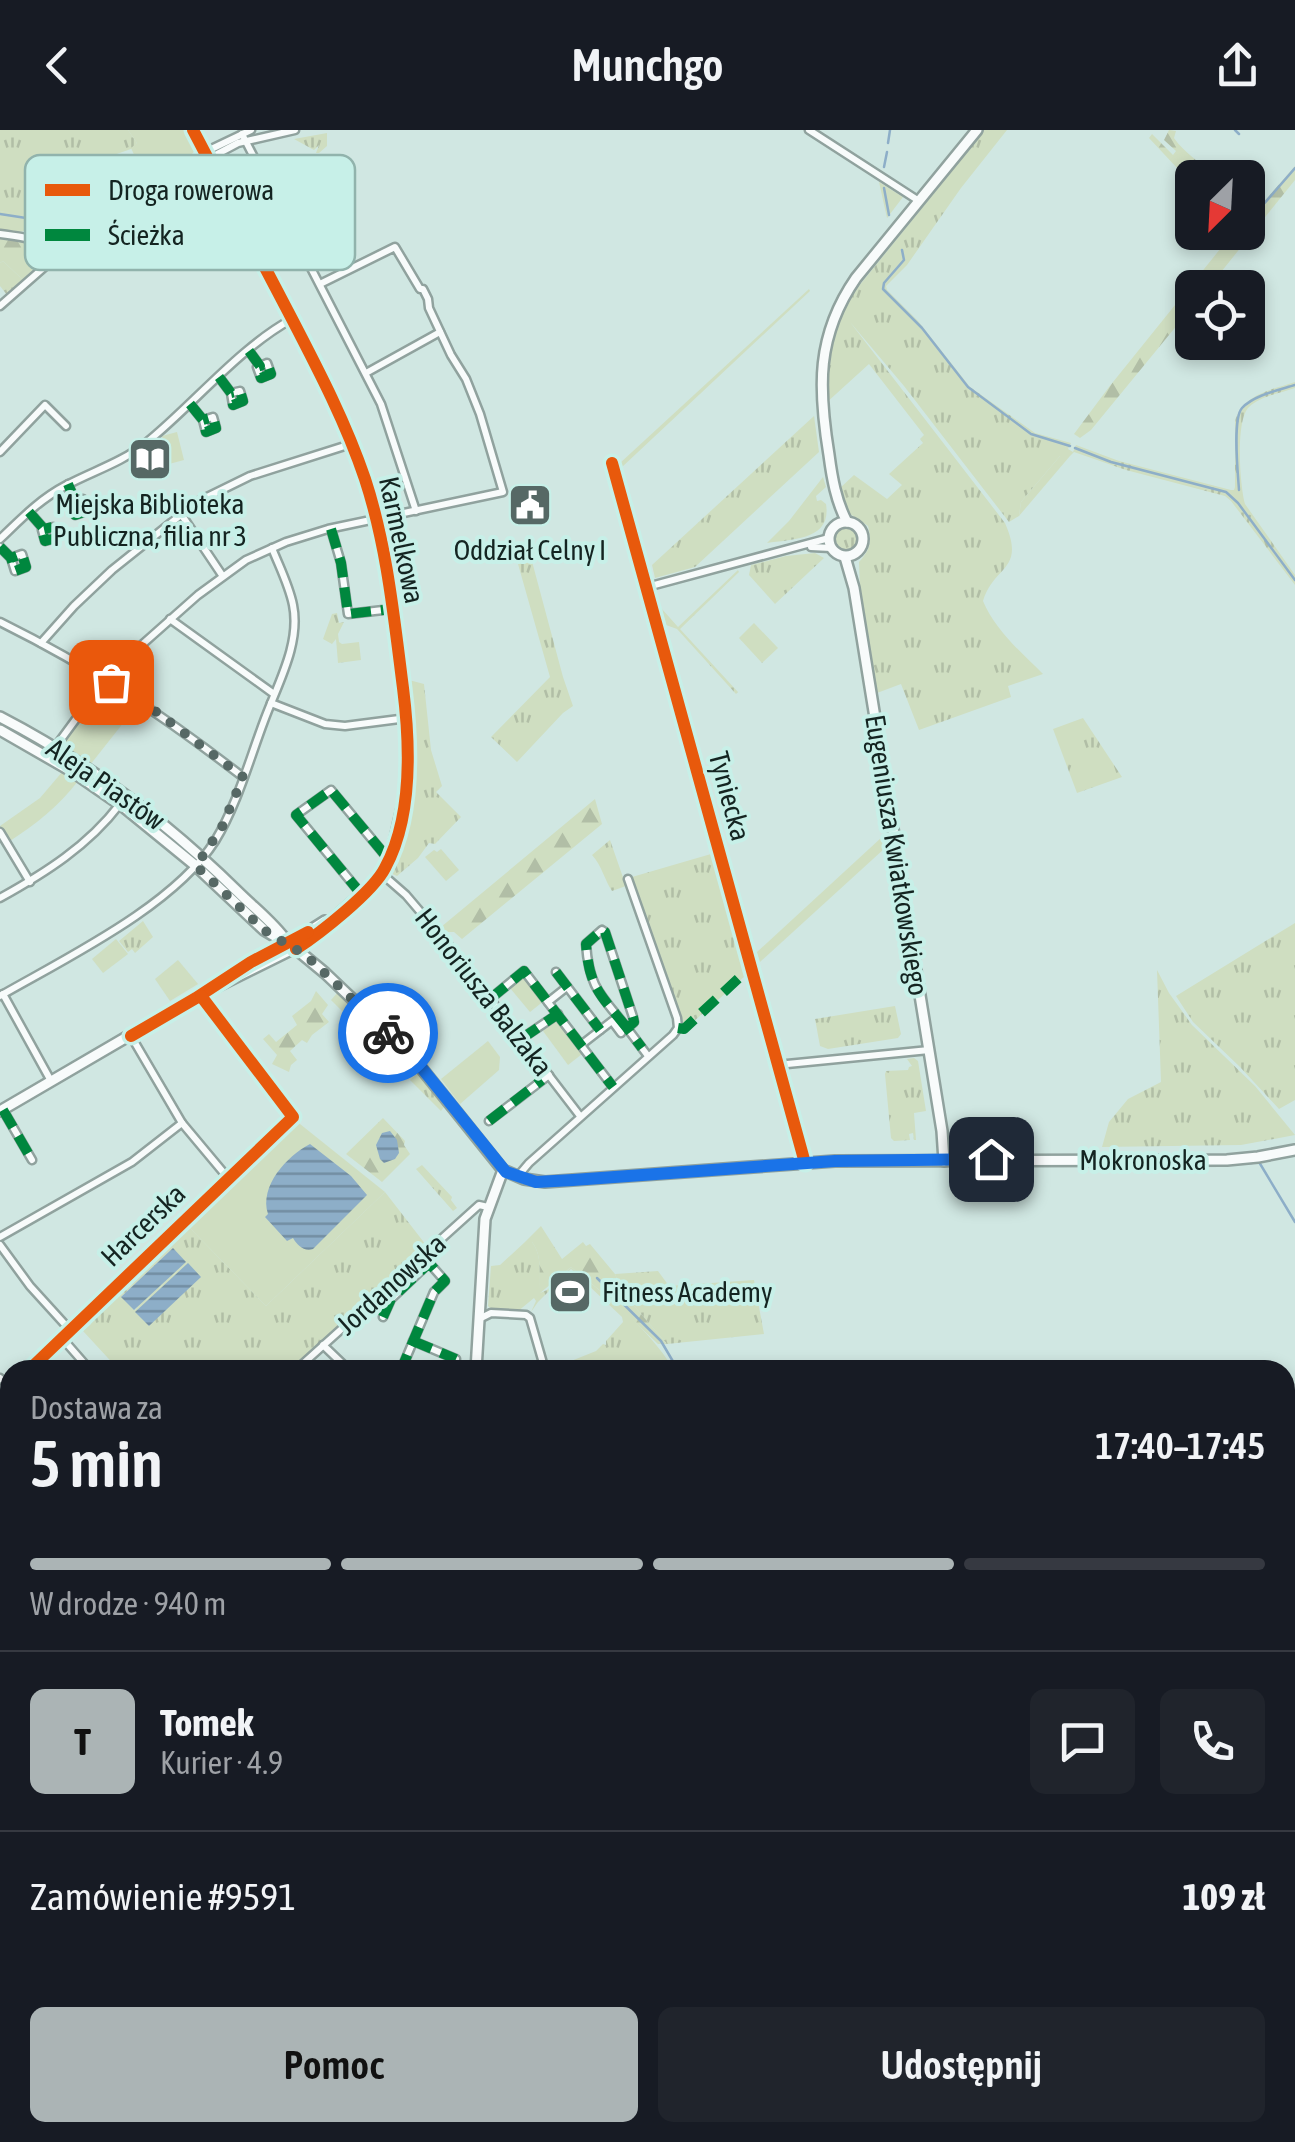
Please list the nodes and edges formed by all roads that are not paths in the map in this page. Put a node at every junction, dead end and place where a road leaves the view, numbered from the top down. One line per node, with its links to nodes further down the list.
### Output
1 (193, 130): 7 (main road, Karmelkowa)
2 (251, 130): 6 (street)
3 (295, 130): 6 (street)
4 (809, 130): 9 (street)
5 (976, 130): 9 (main road)
6 (245, 137): 7 (street); 8 (street)
7 (207, 155)
8 (254, 155)
9 (920, 201): 38 (main road)
10 (0, 234): 11 (street)
11 (25, 237)
12 (355, 266): 20 (street)
13 (41, 270): 18 (street)
14 (267, 270): 19 (main road, Karmelkowa)
15 (313, 270): 17 (street)
16 (348, 270): 17 (street)
17 (320, 284): 23 (street)
18 (0, 306)
19 (292, 319): 21 (street); 29 (main road, Karmelkowa)
20 (440, 332): 23 (street); 34 (street)
21 (249, 351): 22 (street); 24 (street)
22 (260, 366)
23 (366, 373): 34 (street)
24 (219, 377): 25 (street); 26 (street)
25 (231, 393)
26 (190, 404): 27 (street); 32 (street)
27 (203, 420)
28 (66, 426): 30 (street)
29 (352, 444): 36 (street); 37 (main road, Karmelkowa)
30 (0, 451)
31 (612, 463): 47 (street, Tyniecka)
32 (68, 484): 33 (street); 35 (street)
33 (75, 501)
34 (416, 511): 37 (street)
35 (29, 512): 39 (street); 41 (street)
36 (180, 514): 46 (street); 51 (street)
37 (376, 518): 40 (street); 48 (main road, Karmelkowa)
38 (842, 523): 42 (main road); 44 (main road)
39 (44, 529)
40 (331, 529): 43 (street); 48 (street)
41 (1, 538): 45 (street)
42 (830, 543): 44 (main road); 47 (street)
43 (272, 548): 46 (street); 53 (street)
44 (850, 556): 87 (main road, Eugeniusza Kwiatkowskiego)
45 (11, 558)
46 (222, 575): 49 (street)
47 (647, 587): 89 (street, Tyniecka)
48 (392, 609): 55 (main road, Karmelkowa)
49 (170, 619): 52 (street); 53 (street)
50 (0, 622): 51 (street)
51 (41, 642): 52 (street)
52 (107, 679): 57 (street); 59 (street)
53 (272, 699): 55 (street); 59 (street)
54 (0, 717): 57 (main road, Aleja Piastów)
55 (407, 718): 62 (main road, Karmelkowa)
56 (0, 730): 58 (main road, Aleja Piastów)
57 (54, 747): 58 (street); 63 (main road, Aleja Piastów)
58 (48, 757): 60 (main road, Aleja Piastów)
59 (243, 777): 63 (street)
60 (120, 804): 63 (main road, Aleja Piastów); 66 (street)
61 (0, 832): 66 (street)
62 (390, 858): 64 (main road, Karmelkowa); 67 (street)
63 (200, 862): 70 (main road, Aleja Piastów); 72 (main road, Aleja Piastów); 78 (street)
64 (382, 874): 67 (main road, Karmelkowa); 79 (street, Honoriusza Balzaka)
65 (628, 880): 88 (street)
66 (30, 882): 68 (street)
67 (362, 896): 69 (main road, Karmelkowa)
68 (0, 898)
69 (338, 915): 71 (main road, Karmelkowa); 72 (main road, Karmelkowa)
70 (264, 930): 72 (main road, Aleja Piastów); 73 (main road)
71 (312, 938): 72 (main road, Karmelkowa); 74 (main road)
72 (292, 946): 73 (main road); 74 (main road); 77 (main road)
73 (261, 958): 77 (main road)
74 (312, 961): 101 (main road)
75 (556, 972): 76 (street)
76 (568, 987): 80 (street); 82 (street)
77 (203, 994): 84 (main road); 102 (street, Harcerska)
78 (1, 995): 91 (street)
79 (490, 998): 80 (street); 85 (street, Honoriusza Balzaka)
80 (548, 1002): 81 (street)
81 (558, 1014): 85 (street); 86 (street)
82 (600, 1030): 83 (street); 86 (street)
83 (624, 1031): 83 (street); 88 (street)
84 (131, 1036): 91 (main road); 96 (street)
85 (522, 1039): 90 (street, Honoriusza Balzaka)
86 (581, 1045): 92 (street)
87 (928, 1050): 89 (street); 99 (main road, Eugeniusza Kwiatkowskiego)
88 (648, 1056): 92 (street)
89 (777, 1064): 100 (street, Tyniecka)
90 (550, 1075): 94 (street, Honoriusza Balzaka); 95 (street)
91 (52, 1082): 93 (main road)
92 (613, 1087): 94 (street)
93 (1, 1110): 98 (street)
94 (580, 1116): 101 (street)
95 (489, 1121)
96 (182, 1123): 102 (street); 104 (street)
97 (1295, 1150): 99 (main road, Mokronoska)
98 (32, 1160)
99 (940, 1161): 100 (main road, Mokronoska)
100 (802, 1163): 101 (main road, Mokronoska)
101 (511, 1174): 103 (main road)
102 (228, 1178): 110 (street, Harcerska)
103 (488, 1207): 106 (main road); 113 (street, Jordanowska)
104 (0, 1237)
105 (0, 1245): 110 (street)
106 (480, 1305): 107 (street); 109 (main road)
107 (491, 1313): 109 (street); 121 (street)
108 (383, 1317): 112 (street)
109 (479, 1318): 120 (main road)
110 (70, 1330): 111 (street, Harcerska)
111 (62, 1338): 114 (street, Harcerska); 115 (street)
112 (413, 1341): 118 (street); 119 (street)
113 (323, 1345): 116 (street, Jordanowska); 117 (street)
114 (39, 1360)
115 (81, 1360)
116 (307, 1360)
117 (339, 1360)
118 (404, 1360)
119 (451, 1360)
120 (477, 1360)
121 (543, 1360)

